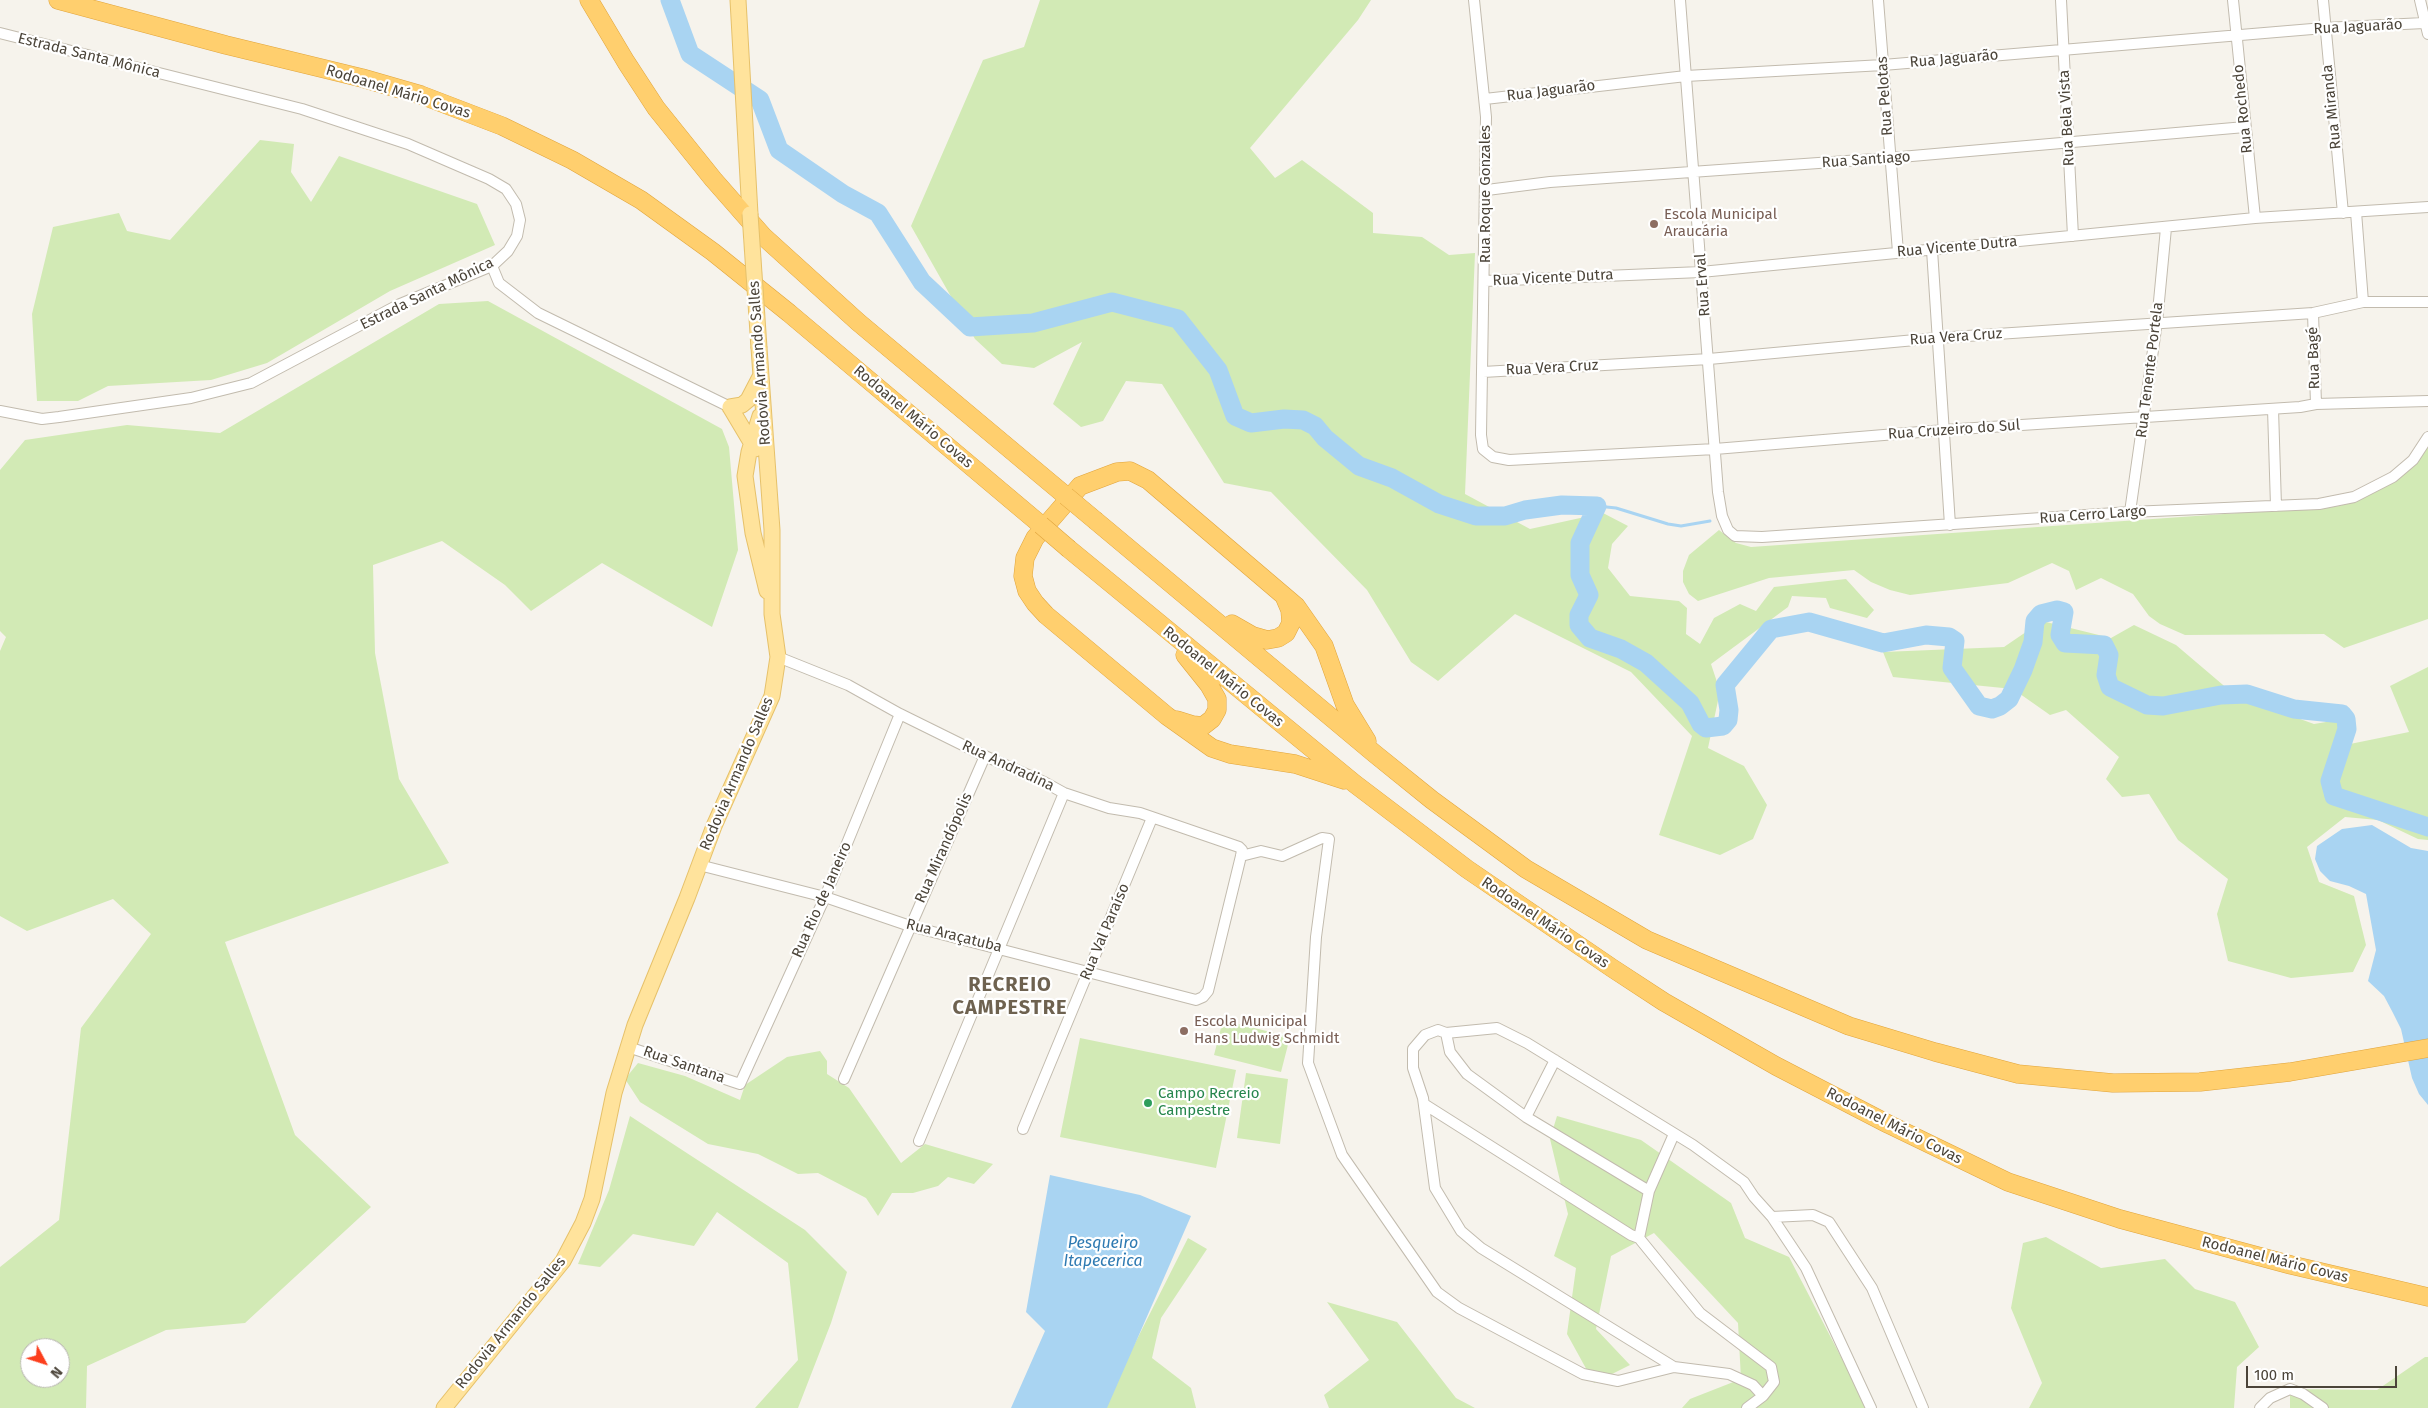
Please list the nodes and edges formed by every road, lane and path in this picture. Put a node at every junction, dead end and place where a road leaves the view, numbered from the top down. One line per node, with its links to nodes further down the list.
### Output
1 (58, 0): 65 (highway, Rodoanel Mário Covas, bridge)
2 (589, 0): 63 (highway, bridge)
3 (738, 0): 43 (main road, Rodovia Armando Salles, bridge)
4 (1474, 0): 19 (street, Rua Roque Gonzales)
5 (1680, 0): 18 (street, Rua Erval)
6 (1878, 0): 17 (street, Rua Pelotas)
7 (2061, 0): 16 (street, Rua Bela Vista)
8 (2233, 0): 15 (street, Rua Rochedo)
9 (2322, 0): 12 (street, Rua Miranda)
10 (2420, 0): 11 (street)
11 (2424, 23): 12 (street, Rua Jaguarão); 14 (street)
12 (2324, 28): 15 (street, Rua Jaguarão); 27 (street, Rua Miranda)
13 (0, 33): 33 (street, Estrada Santa Mônica)
14 (2428, 34)
15 (2237, 36): 16 (street, Rua Jaguarão); 20 (street, Rua Rochedo)
16 (2063, 49): 17 (street, Rua Jaguarão); 21 (street, Rua Bela Vista)
17 (1883, 65): 18 (street, Rua Jaguarão); 22 (street, Rua Pelotas)
18 (1686, 76): 19 (street, Rua Jaguarão); 23 (street, Rua Erval)
19 (1485, 99): 24 (street, Rua Roque Gonzales)
20 (2245, 127): 21 (street, Rua Santiago); 28 (street, Rua Rochedo)
21 (2068, 143): 22 (street, Rua Santiago); 30 (street, Rua Bela Vista)
22 (1889, 158): 23 (street, Rua Santiago); 32 (street, Rua Pelotas)
23 (1694, 173): 24 (street, Rua Santiago); 34 (street, Rua Erval)
24 (1487, 190): 35 (street, Rua Roque Gonzales)
25 (2428, 206): 26 (street, Rua Vicente Dutra)
26 (2356, 212): 27 (street, Rua Vicente Dutra); 36 (street)
27 (2343, 213): 28 (street, Rua Vicente Dutra)
28 (2256, 218): 29 (street, Rua Vicente Dutra)
29 (2166, 228): 30 (street, Rua Vicente Dutra); 39 (street, Rua Tenente Portela)
30 (2073, 236): 31 (street, Rua Vicente Dutra)
31 (1932, 250): 32 (street, Rua Vicente Dutra); 40 (street)
32 (1898, 252): 34 (street, Rua Vicente Dutra)
33 (492, 266): 47 (street); 49 (street, Estrada Santa Mônica)
34 (1701, 272): 35 (street, Rua Vicente Dutra); 41 (street, Rua Erval)
35 (1485, 282): 42 (street, Rua Roque Gonzales)
36 (2363, 302): 37 (street, Rua Vera Cruz); 38 (street, Rua Vera Cruz)
37 (2428, 302)
38 (2313, 313): 39 (street, Rua Vera Cruz); 46 (street, Rua Bagé)
39 (2157, 322): 40 (street, Rua Vera Cruz); 50 (street, Rua Tenente Portela)
40 (1937, 338): 41 (street, Rua Vera Cruz); 52 (street)
41 (1709, 359): 42 (street, Rua Vera Cruz); 56 (street, Rua Erval)
42 (1483, 372): 55 (street, Rua Roque Gonzales)
43 (760, 376): 45 (main road, Rodovia Armando Salles); 47 (main road)
44 (2428, 401): 46 (street, Rua Cruzeiro do Sul)
45 (763, 404): 51 (main road); 57 (main road, Rodovia Armando Salles)
46 (2316, 404): 48 (street, Rua Cruzeiro do Sul)
47 (730, 407): 51 (main road); 54 (main road)
48 (2273, 409): 50 (street, Rua Cruzeiro do Sul); 58 (street)
49 (0, 411)
50 (2144, 417): 52 (street, Rua Cruzeiro do Sul); 59 (street, Rua Tenente Portela)
51 (752, 421): 54 (main road); 57 (main road)
52 (1944, 430): 56 (street, Rua Cruzeiro do Sul); 60 (street)
53 (2428, 437): 58 (street, Rua Cerro Largo)
54 (752, 443): 57 (main road); 64 (main road)
55 (1483, 449): 56 (street, Rua Cruzeiro do Sul)
56 (1715, 449): 61 (street, Rua Erval)
57 (767, 464): 64 (main road, Rodovia Armando Salles)
58 (2276, 506): 59 (street, Rua Cerro Largo)
59 (2130, 512): 60 (street, Rua Cerro Largo)
60 (1950, 525): 61 (street, Rua Cerro Largo)
61 (1735, 536)
62 (1283, 593): 63 (highway); 68 (highway); 69 (highway)
63 (1191, 600): 69 (highway)
64 (772, 614): 66 (main road, Rodovia Armando Salles)
65 (1157, 622): 68 (highway); 71 (highway, Rodoanel Mário Covas)
66 (778, 657): 67 (street, Rua Andradina); 75 (main road, Rodovia Armando Salles)
67 (900, 714): 70 (street, Rua Andradina); 76 (street, Rua Rio de Janeiro)
68 (1167, 716): 71 (highway)
69 (1375, 754): 82 (highway)
70 (984, 756): 72 (street, Rua Andradina); 77 (street, Rua Mirandópolis)
71 (1355, 784): 94 (highway, Rodoanel Mário Covas)
72 (1064, 793): 73 (street, Rua Andradina); 78 (street)
73 (1152, 818): 74 (street, Rua Andradina); 79 (street, Rua Val Paraíso)
74 (1241, 856): 79 (street, Rua Araçatuba); 95 (street)
75 (699, 865): 76 (street, Rua Araçatuba); 81 (main road, Rodovia Armando Salles)
76 (825, 897): 77 (street, Rua Araçatuba); 85 (street, Rua Rio de Janeiro)
77 (910, 926): 78 (street, Rua Araçatuba); 84 (street, Rua Mirandópolis)
78 (1000, 948): 79 (street, Rua Araçatuba); 90 (street)
79 (1088, 971): 88 (street, Rua Val Paraíso)
80 (1446, 1034): 83 (street); 86 (street); 87 (street)
81 (628, 1047): 85 (street, Rua Santana); 97 (main road, Rodovia Armando Salles)
82 (2428, 1048)
83 (1555, 1060): 87 (street); 89 (street)
84 (844, 1079)
85 (740, 1084)
86 (1424, 1104): 93 (street); 95 (street)
87 (1526, 1117): 91 (street)
88 (1023, 1129)
89 (1674, 1134): 91 (street); 92 (street)
90 (919, 1141)
91 (1649, 1191): 93 (street)
92 (1772, 1217): 100 (street); 101 (street)
93 (1639, 1238): 96 (street)
94 (2428, 1297)
95 (1674, 1367): 96 (street)
96 (1763, 1396): 99 (street)
97 (449, 1402): 98 (main road, Rodovia Armando Salles)
98 (434, 1408)
99 (1747, 1408)
100 (1870, 1408)
101 (1923, 1408)
102 (2260, 1408): 103 (street)
103 (2323, 1408)

